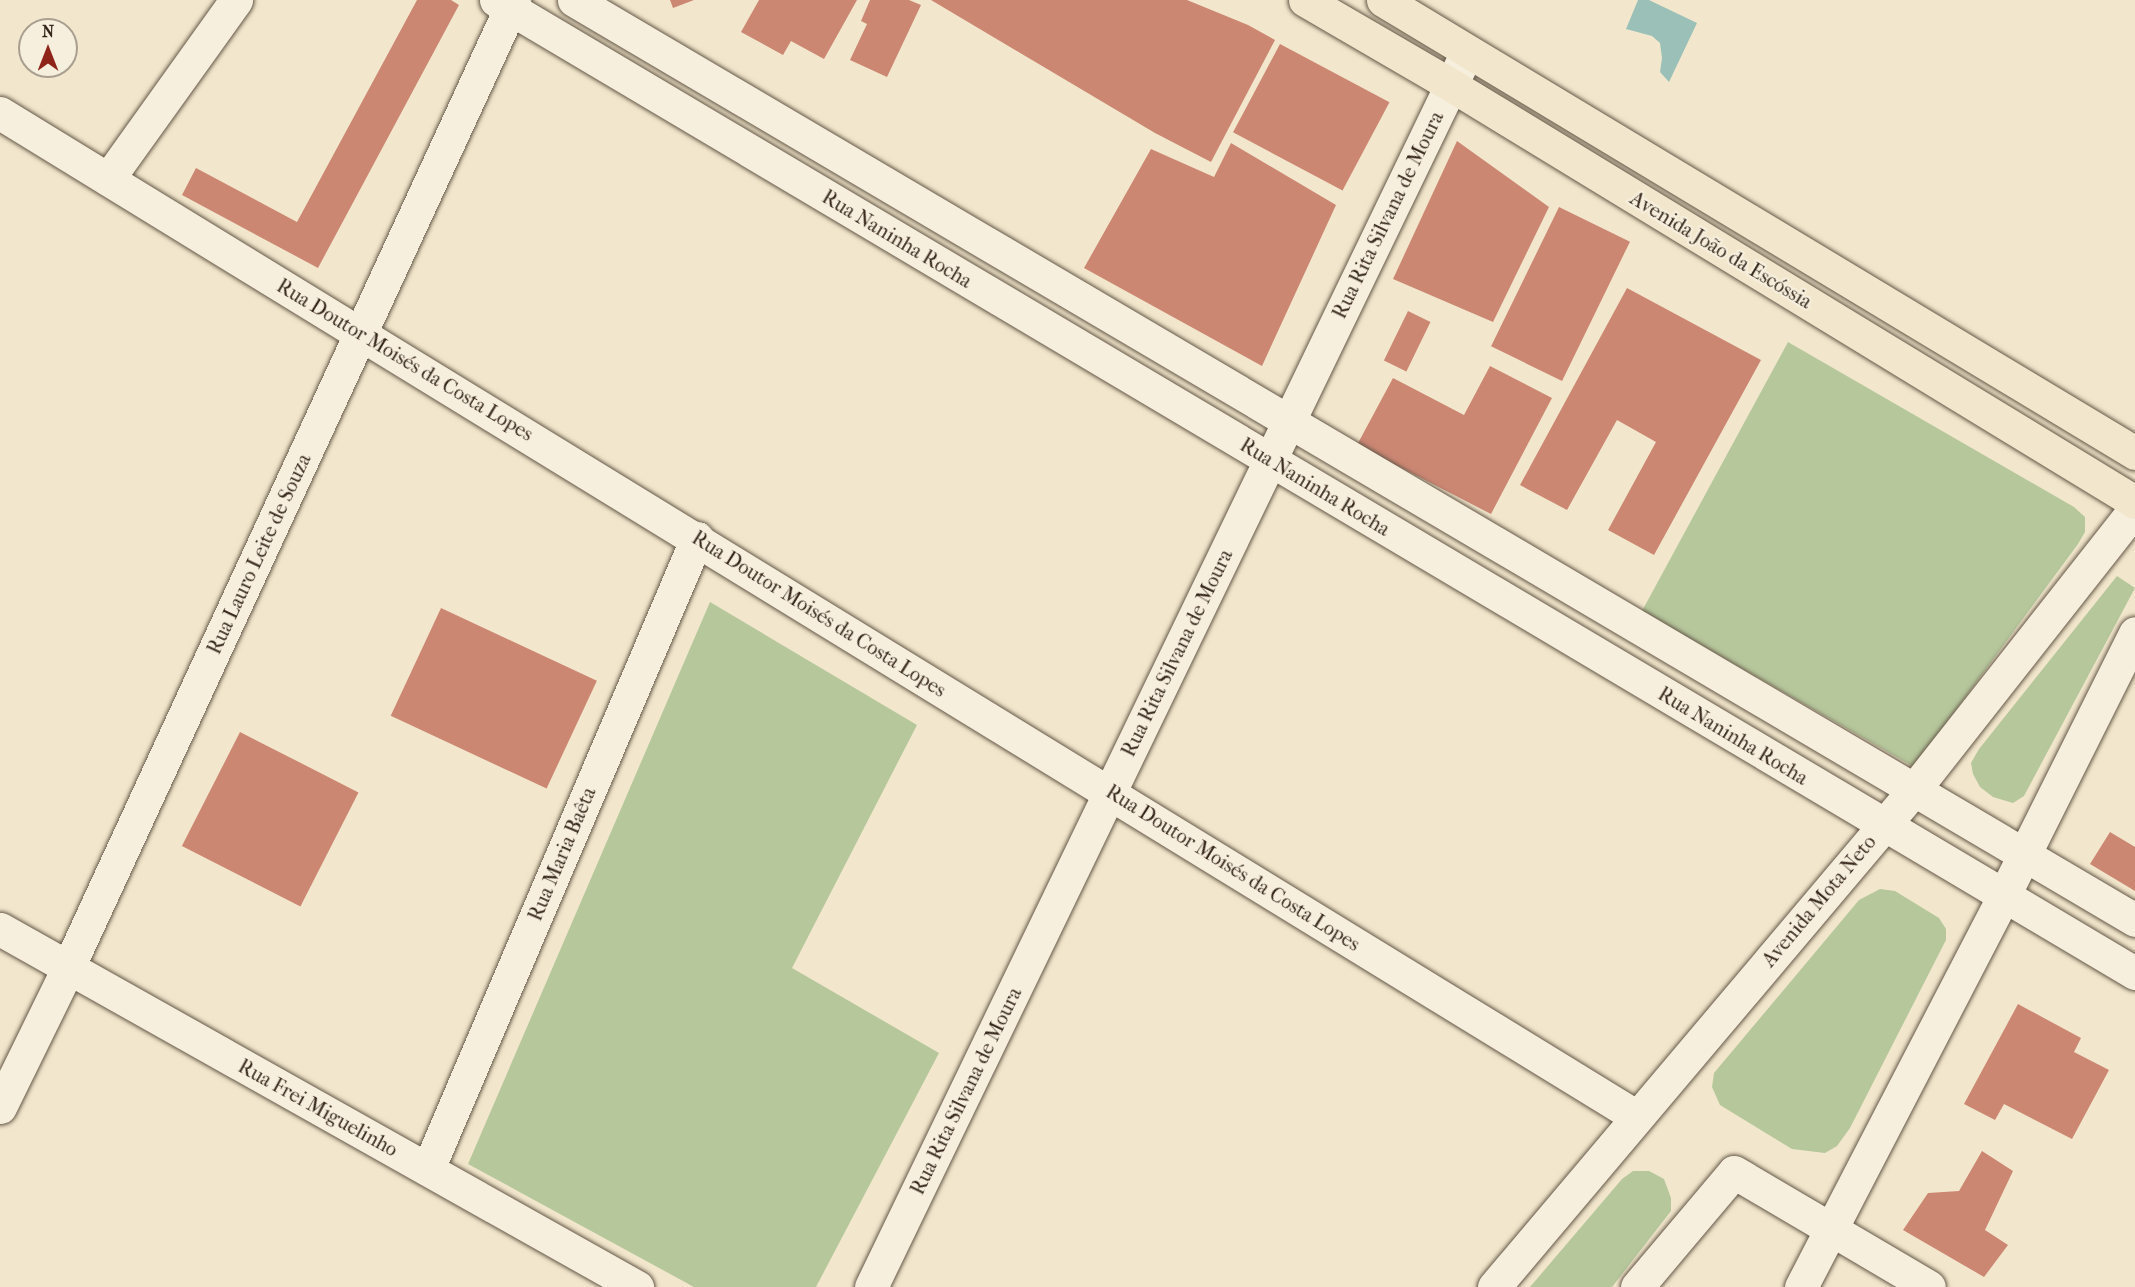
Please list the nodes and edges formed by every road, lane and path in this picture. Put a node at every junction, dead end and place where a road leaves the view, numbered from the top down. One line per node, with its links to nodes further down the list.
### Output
1 (236, 0): 9 (street)
2 (574, 0): 11 (street, Rua Naninha Rocha)
3 (1305, 0): 7 (main road, Avenida João da Escóssia)
4 (1383, 0): 6 (main road, Avenida João da Escóssia)
5 (506, 3): 10 (street, Rua Lauro Leite de Souza); 13 (street, Rua Naninha Rocha)
6 (1467, 52): 7 (street, Rua Rita Silvana de Moura); 12 (main road, Avenida João da Escóssia)
7 (1451, 85): 11 (street, Rua Rita Silvana de Moura); 14 (main road, Avenida João da Escóssia)
8 (0, 113): 9 (street, Rua Doutor Moisés da Costa Lopes)
9 (108, 179): 10 (street, Rua Doutor Moisés da Costa Lopes)
10 (361, 333): 16 (street, Rua Doutor Moisés da Costa Lopes); 25 (street, Rua Lauro Leite de Souza)
11 (1288, 422): 13 (street, Rua Rita Silvana de Moura); 18 (street, Rua Naninha Rocha)
12 (2135, 453)
13 (1270, 460): 19 (street, Rua Rita Silvana de Moura); 20 (street, Rua Naninha Rocha)
14 (2135, 502)
15 (2135, 508): 18 (street, Avenida Mota Neto)
16 (697, 538): 19 (street, Rua Doutor Moisés da Costa Lopes); 29 (street, Rua Maria Baêta)
17 (2135, 633): 21 (street)
18 (1913, 791): 20 (street, Avenida Mota Neto); 21 (street, Rua Naninha Rocha)
19 (1110, 792): 28 (street, Rua Doutor Moisés da Costa Lopes); 32 (street, Rua Rita Silvana de Moura)
20 (1883, 825): 22 (street, Rua Naninha Rocha); 28 (street, Avenida Mota Neto)
21 (2023, 856): 22 (street); 23 (street, Rua Naninha Rocha)
22 (2003, 897): 26 (street, Rua Naninha Rocha); 30 (street)
23 (2135, 920)
24 (0, 929): 25 (street, Rua Frei Miguelinho)
25 (68, 968): 27 (street, Rua Lauro Leite de Souza); 29 (street, Rua Frei Miguelinho)
26 (2135, 974)
27 (0, 1107)
28 (1637, 1117): 33 (street, Avenida Mota Neto)
29 (428, 1169): 31 (street, Rua Frei Miguelinho)
30 (1831, 1230): 34 (street); 35 (street); 36 (street)
31 (637, 1287)
32 (871, 1287)
33 (1494, 1287)
34 (1637, 1287)
35 (1801, 1287)
36 (1929, 1287)

